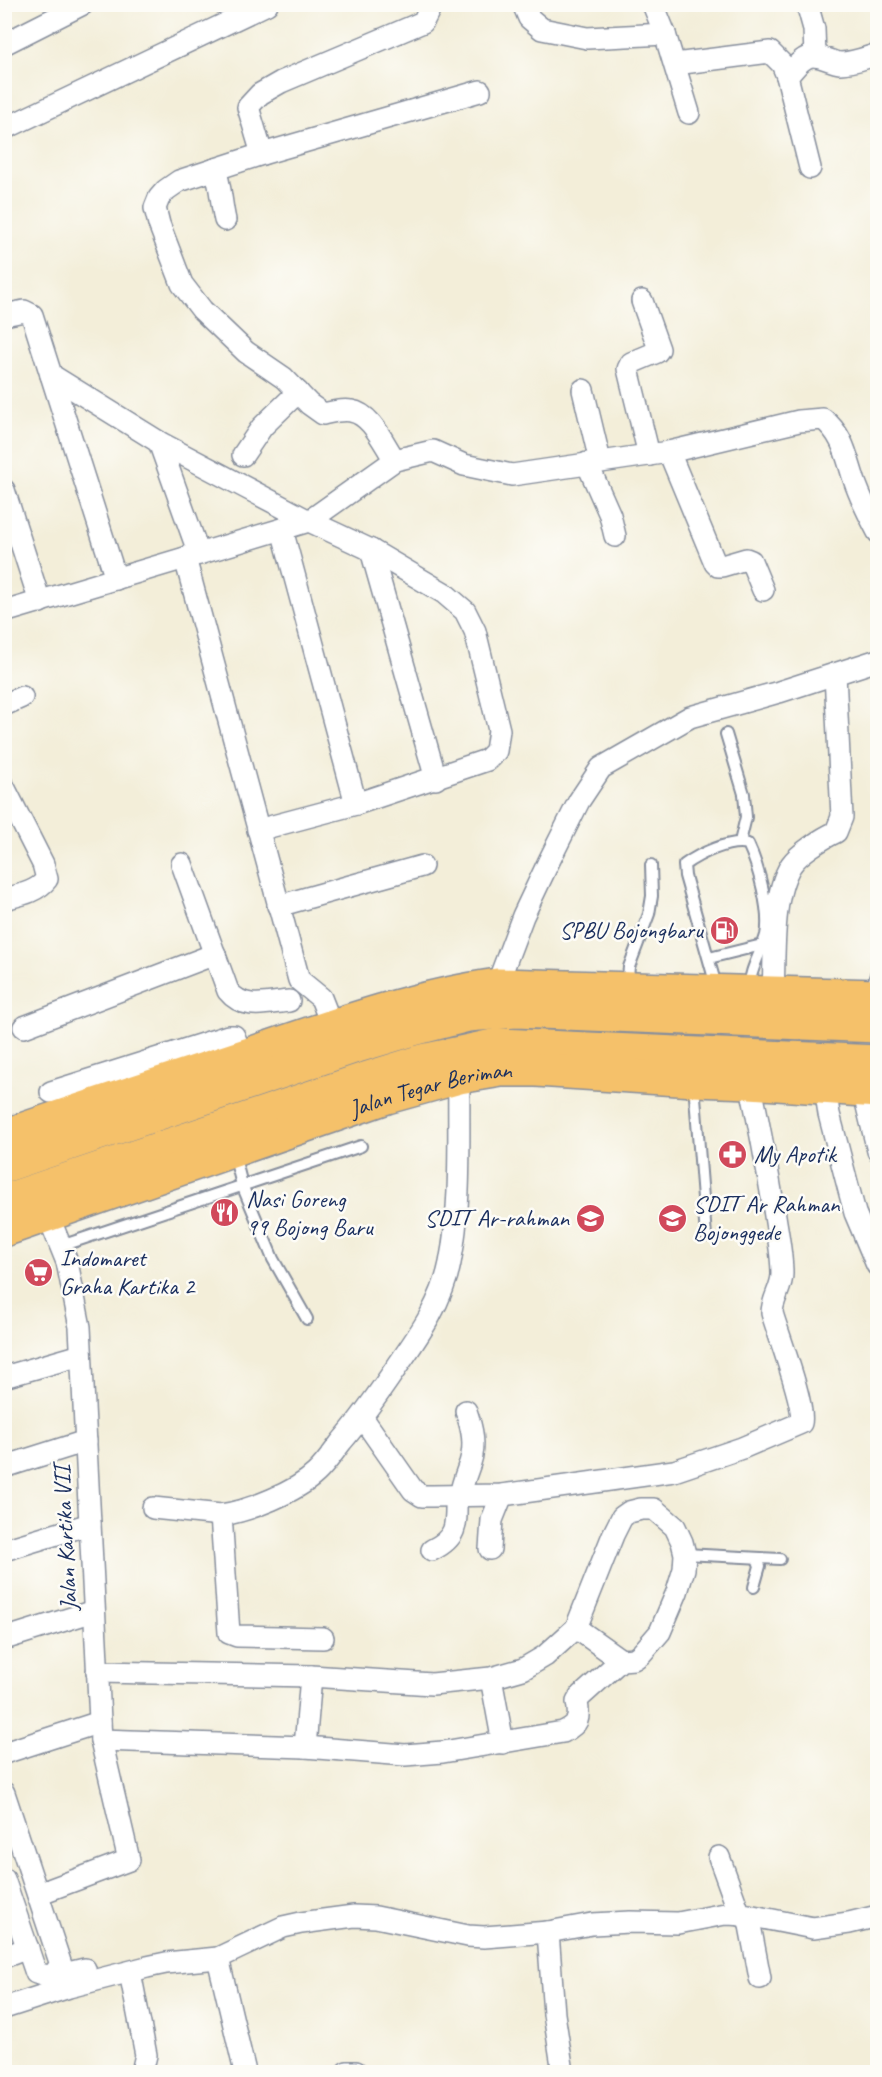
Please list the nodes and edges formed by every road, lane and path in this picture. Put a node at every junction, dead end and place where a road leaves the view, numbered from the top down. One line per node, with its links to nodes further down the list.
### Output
1 (83, 4): 8 (street)
2 (267, 4): 15 (street)
3 (432, 4): 16 (street)
4 (523, 4): 7 (street)
5 (653, 4): 7 (street)
6 (807, 4): 10 (street)
7 (665, 33): 11 (street)
8 (4, 44)
9 (878, 54): 10 (street)
10 (815, 56): 12 (street)
11 (675, 64): 12 (street); 14 (street)
12 (787, 76): 17 (street)
13 (480, 91): 16 (street)
14 (689, 113)
15 (4, 129)
16 (262, 154): 18 (street)
17 (810, 168)
18 (215, 169): 19 (street); 24 (street)
19 (225, 220)
20 (642, 301): 26 (street)
21 (6, 310): 22 (street)
22 (51, 375): 25 (street); 37 (street)
23 (583, 390): 29 (street)
24 (298, 392): 27 (street); 28 (street)
25 (159, 442): 32 (street); 36 (street)
26 (659, 453): 29 (street); 31 (street); 38 (street)
27 (243, 455)
28 (395, 460): 29 (street); 32 (street)
29 (593, 462): 34 (street)
30 (4, 490): 39 (street)
31 (875, 520)
32 (309, 521): 33 (street); 35 (street)
33 (284, 529): 36 (street); 46 (street)
34 (615, 536)
35 (371, 550): 44 (street); 44 (street)
36 (192, 556): 37 (street); 47 (street)
37 (116, 579): 39 (street)
38 (763, 590)
39 (40, 602): 40 (street)
40 (4, 612)
41 (878, 660): 42 (street)
42 (835, 675): 58 (street); 60 (street)
43 (726, 734): 48 (lane)
44 (436, 779): 46 (street)
45 (4, 788): 52 (street)
46 (356, 804): 47 (street)
47 (258, 830): 53 (street)
48 (740, 842): 54 (lane); 56 (lane)
49 (182, 864): 55 (street)
50 (651, 865): 59 (lane)
51 (422, 866): 53 (street)
52 (4, 899)
53 (278, 906): 57 (street)
54 (762, 945): 56 (lane); 60 (lane)
55 (215, 954): 62 (street); 64 (street)
56 (709, 958): 60 (lane)
57 (298, 980): 62 (street); 65 (street)
58 (498, 985): 59 (main road); 65 (main road)
59 (627, 989): 63 (main road)
60 (747, 993): 61 (main road); 63 (main road)
61 (876, 996): 63 (main road)
62 (289, 1001): 66 (street)
63 (679, 1005): 65 (main road)
64 (24, 1027)
65 (343, 1036): 66 (main road); 69 (main road); 73 (main road)
66 (296, 1038): 73 (main road)
67 (682, 1071): 68 (main road, Jalan Tegar Beriman); 69 (main road, Jalan Tegar Beriman); 70 (main road, Jalan Tegar Beriman); 71 (main road, Jalan Tegar Beriman); 84 (lane)
68 (459, 1077): 76 (main road, Jalan Tegar Beriman); 91 (street)
69 (365, 1079): 80 (main road, Jalan Tegar Beriman)
70 (872, 1081): 72 (main road, Jalan Tegar Beriman); 77 (street)
71 (750, 1082): 72 (main road, Jalan Tegar Beriman); 94 (street)
72 (825, 1087): 86 (street)
73 (55, 1120): 74 (main road); 78 (main road)
74 (4, 1136)
75 (361, 1146): 79 (lane)
76 (233, 1150): 79 (lane); 80 (main road, Jalan Tegar Beriman)
77 (878, 1151)
78 (4, 1166)
79 (242, 1185): 85 (lane); 87 (lane)
80 (74, 1192): 81 (main road, Jalan Tegar Beriman); 82 (main road, Jalan Tegar Beriman)
81 (4, 1201)
82 (48, 1215): 83 (main road, Jalan Tegar Beriman); 85 (street, Jalan Kartika VII)
83 (4, 1230)
84 (706, 1236)
85 (61, 1246): 88 (street, Jalan Kartika VII)
86 (877, 1265)
87 (307, 1319)
88 (81, 1355): 89 (street); 92 (street, Jalan Kartika VII)
89 (4, 1377)
90 (466, 1411): 95 (street)
91 (362, 1417): 95 (street); 97 (street)
92 (86, 1441): 93 (street); 98 (street, Jalan Kartika VII)
93 (4, 1467)
94 (502, 1495): 95 (street); 99 (street)
95 (458, 1496): 101 (street)
96 (153, 1508): 97 (street)
97 (221, 1515): 108 (street)
98 (90, 1524): 100 (street); 106 (street, Jalan Kartika VII)
99 (490, 1549)
100 (4, 1550)
101 (432, 1550)
102 (685, 1554): 103 (lane); 107 (street); 110 (street)
103 (757, 1558): 104 (lane); 105 (lane)
104 (780, 1559)
105 (754, 1587)
106 (94, 1611): 109 (street); 111 (street, Jalan Kartika VII)
107 (576, 1628): 110 (street); 113 (street)
108 (323, 1638)
109 (4, 1639)
110 (621, 1660): 115 (street)
111 (97, 1672): 112 (street); 114 (street, Jalan Kartika VII)
112 (311, 1676): 113 (street); 116 (street)
113 (491, 1678): 115 (street)
114 (100, 1731): 116 (street); 117 (street); 121 (street, Jalan Kartika VII)
115 (502, 1743): 116 (street)
116 (305, 1747)
117 (4, 1753)
118 (4, 1793): 121 (street)
119 (719, 1857): 122 (street)
120 (4, 1879): 125 (street)
121 (38, 1894): 130 (street)
122 (744, 1915): 123 (street); 124 (street); 129 (street)
123 (878, 1916)
124 (548, 1932): 127 (street); 136 (street)
125 (28, 1948): 126 (street); 130 (street)
126 (4, 1957)
127 (218, 1958): 128 (street); 133 (street)
128 (138, 1970): 130 (street); 132 (street)
129 (760, 1978)
130 (53, 1984): 131 (street)
131 (4, 2008)
132 (142, 2073)
133 (245, 2073)
134 (347, 2073): 135 (street)
135 (356, 2073)
136 (563, 2073)

